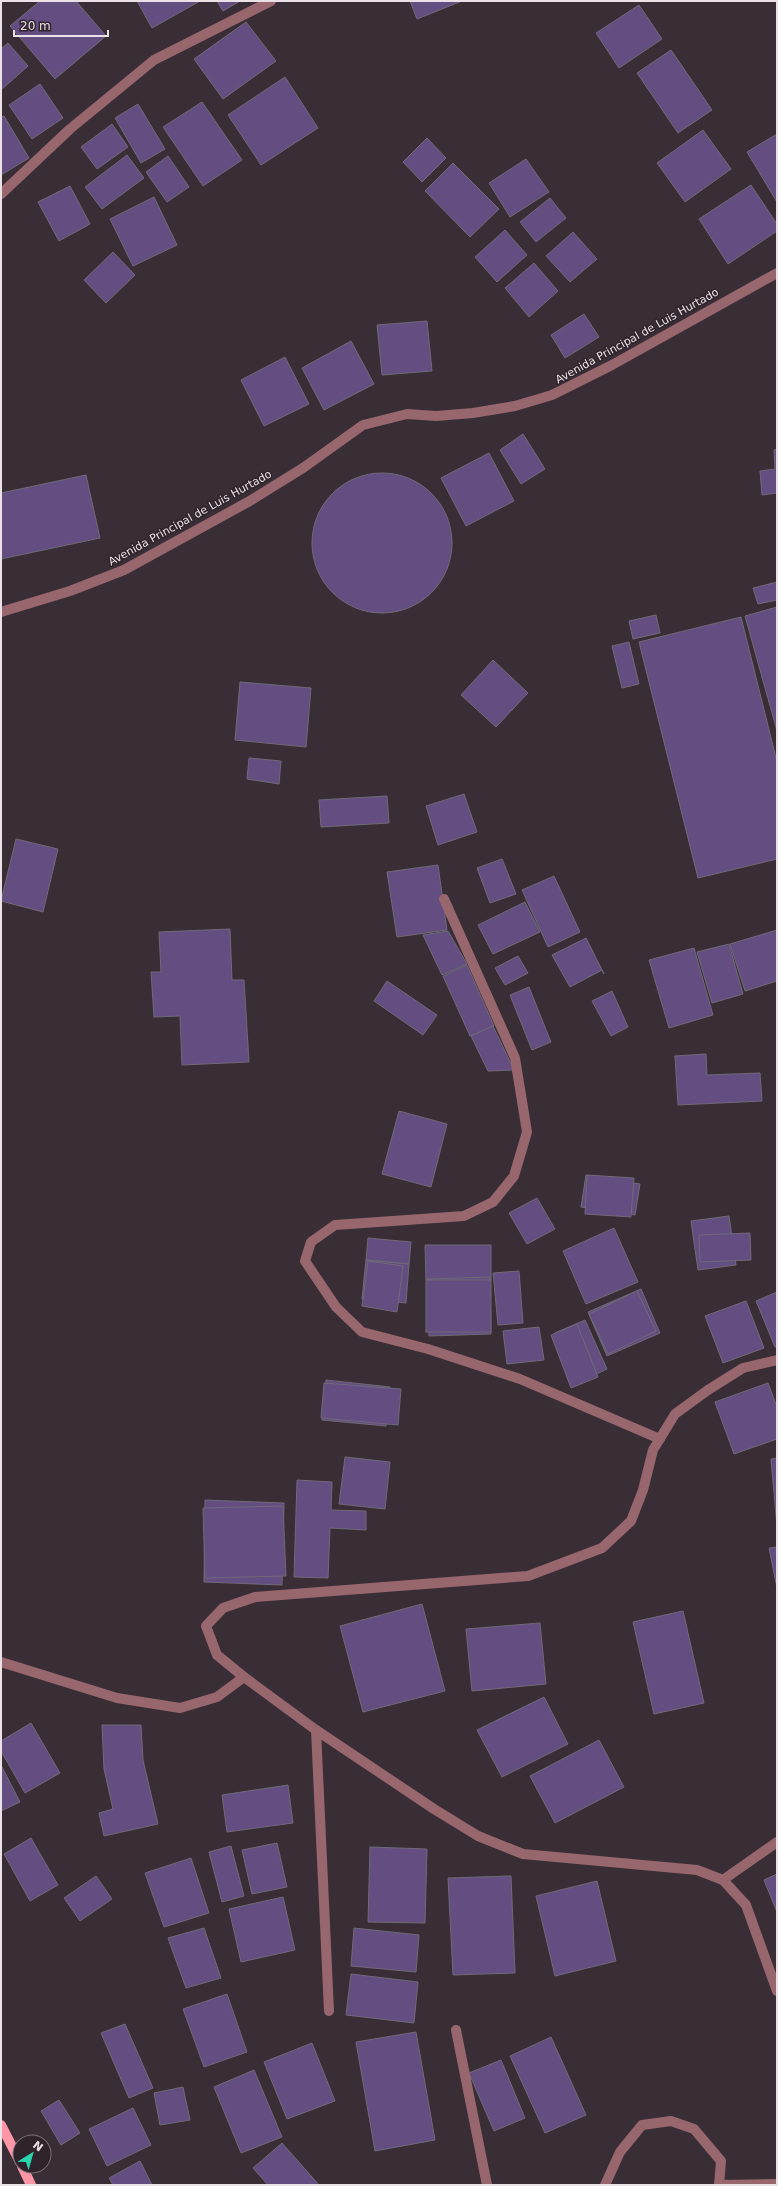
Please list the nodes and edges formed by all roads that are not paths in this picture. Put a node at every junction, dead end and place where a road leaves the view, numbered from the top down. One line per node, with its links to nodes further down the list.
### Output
1 (271, 1): 2 (street)
2 (1, 194)
3 (777, 273): 4 (street, Avenida Principal de Luis Hurtado)
4 (1, 612)
5 (444, 899): 7 (street)
6 (777, 1360): 7 (street)
7 (660, 1439): 9 (street)
8 (1, 1662): 9 (street)
9 (244, 1677): 10 (street)
10 (316, 1730): 12 (street); 14 (street)
11 (777, 1842): 12 (street)
12 (723, 1880): 13 (street)
13 (777, 1991)
14 (329, 2011)
15 (456, 2030): 21 (street)
16 (1, 2125): 17 (main road)
17 (12, 2146)
18 (26, 2174): 20 (main road)
19 (777, 2184): 23 (street)
20 (31, 2185)
21 (487, 2185)
22 (605, 2185): 23 (street)
23 (720, 2185)

